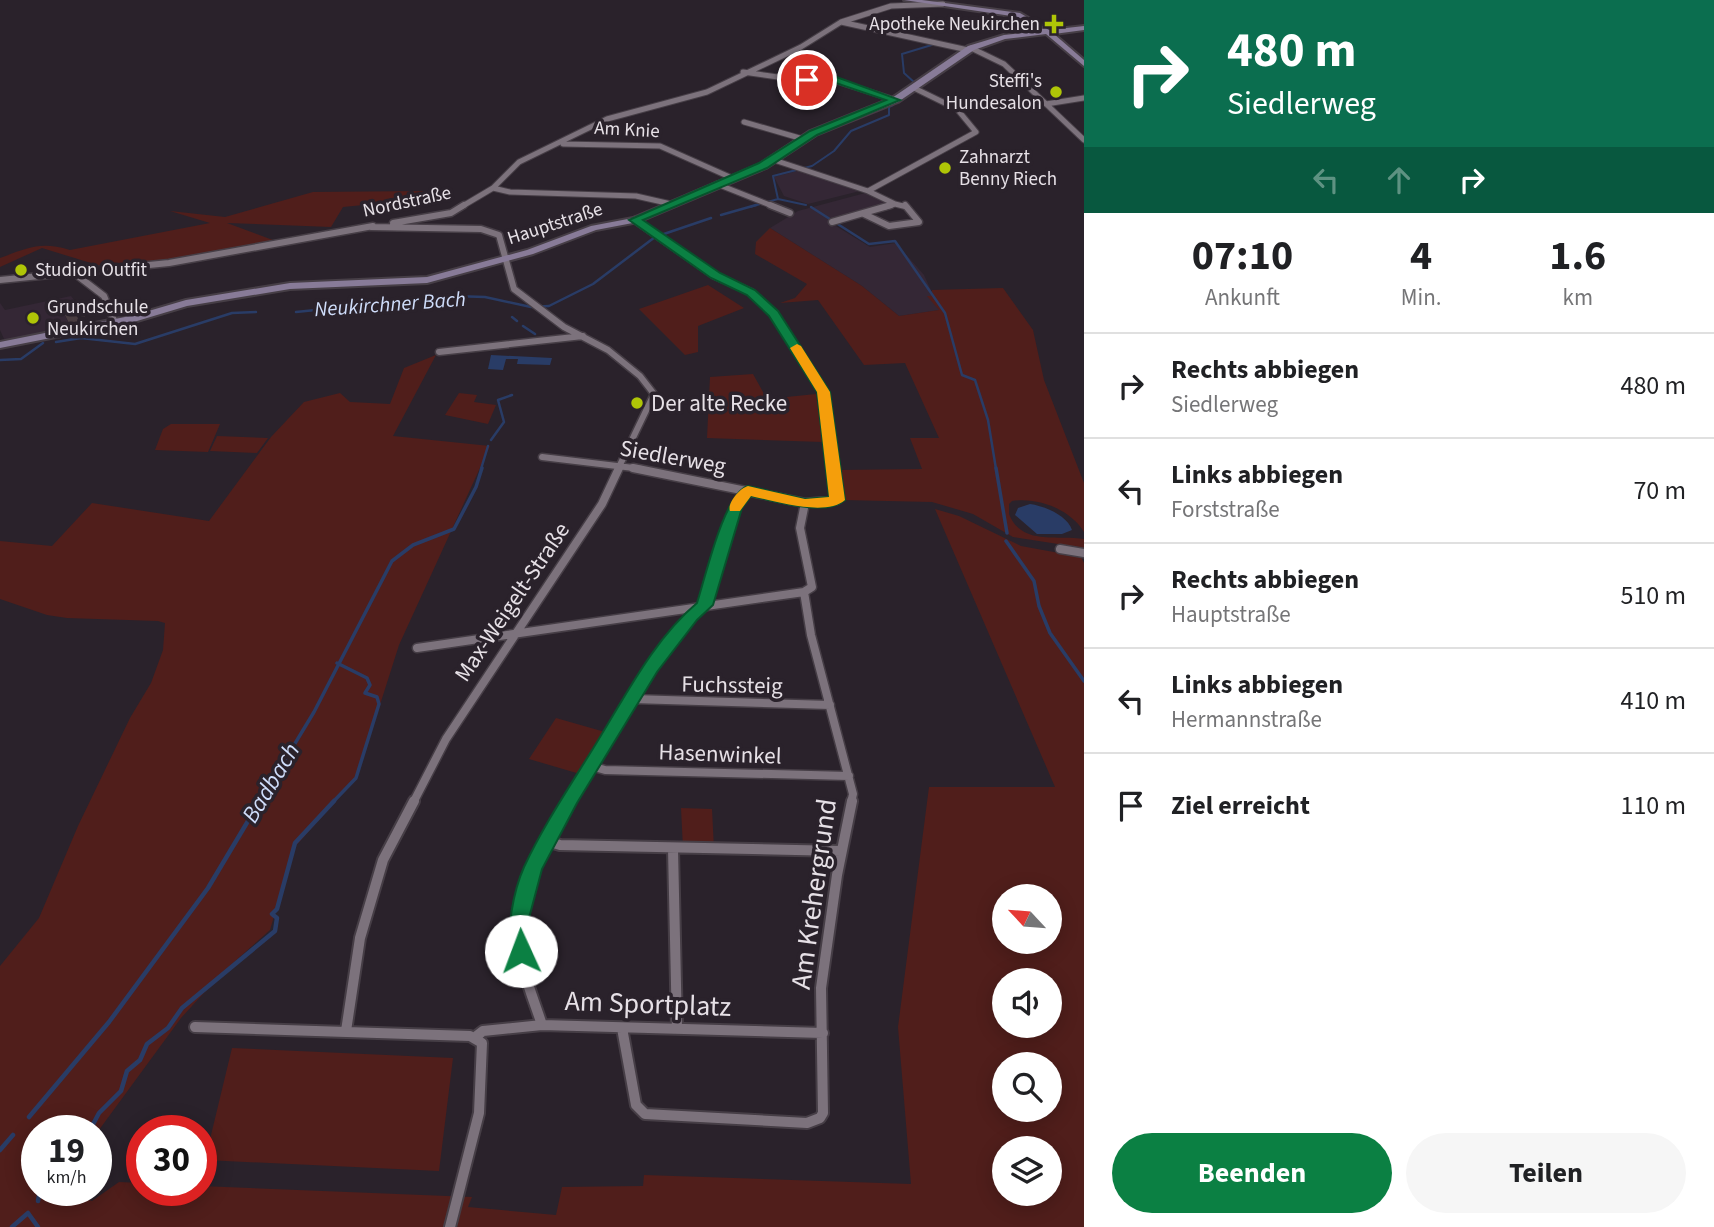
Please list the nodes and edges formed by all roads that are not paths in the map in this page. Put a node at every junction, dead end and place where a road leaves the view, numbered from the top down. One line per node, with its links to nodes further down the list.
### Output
1 (907, 0): 2 (street)
2 (943, 4): 3 (street, Nordstraße); 5 (street)
3 (841, 22): 6 (street); 8 (street, Nordstraße)
4 (1084, 28): 5 (street, Hauptstraße)
5 (1047, 32): 6 (street, Hauptstraße); 7 (street)
6 (969, 49): 9 (street, Hauptstraße); 12 (street)
7 (1084, 64)
8 (743, 72): 11 (street); 16 (street, Nordstraße)
9 (914, 88): 11 (street, Hauptstraße); 21 (street)
10 (1084, 98): 12 (street)
11 (895, 100): 14 (street, Hauptstraße)
12 (1046, 104): 15 (street)
13 (744, 122): 14 (street)
14 (803, 139): 17 (street, Hauptstraße)
15 (1084, 140)
16 (556, 144): 18 (street, Am Knie); 20 (street, Nordstraße)
17 (774, 160): 18 (street, Hauptstraße); 21 (street)
18 (732, 177): 19 (street, Hauptstraße)
19 (717, 184): 22 (street, Hauptstraße); 24 (street)
20 (493, 188): 22 (street); 28 (street, Nordstraße)
21 (868, 191): 23 (street)
22 (671, 204): 26 (street, Hauptstraße)
23 (895, 204): 25 (street); 25 (street)
24 (790, 213)
25 (864, 214): 27 (street)
26 (635, 220): 29 (street, Hauptstraße); 39 (street, Siedlerweg)
27 (835, 221)
28 (371, 227): 29 (street, Max-Weigelt-Straße); 30 (street, Nordstraße)
29 (505, 258): 32 (street, Hauptstraße); 33 (street, Max-Weigelt-Straße)
30 (74, 273): 31 (street, Nordstraße); 32 (street)
31 (0, 280)
32 (115, 323): 34 (street, Hauptstraße)
33 (583, 336): 35 (street); 37 (street, Max-Weigelt-Straße)
34 (0, 345)
35 (439, 352)
36 (542, 457): 37 (street, Siedlerweg)
37 (621, 465): 38 (street, Siedlerweg); 44 (street, Max-Weigelt-Straße)
38 (748, 491): 39 (street, Siedlerweg); 43 (street)
39 (805, 503): 42 (street, Am Krehergrund)
40 (1060, 549): 41 (street)
41 (1084, 553)
42 (804, 592): 43 (street); 47 (street, Am Krehergrund)
43 (705, 605): 44 (street); 46 (street)
44 (513, 634): 45 (street); 57 (street, Max-Weigelt-Straße)
45 (417, 648)
46 (633, 699): 47 (street, Fuchssteig); 48 (street)
47 (830, 705): 49 (street, Am Krehergrund)
48 (591, 766): 49 (street, Hasenwinkel); 50 (street)
49 (849, 776): 52 (street, Am Krehergrund)
50 (547, 841): 51 (street); 53 (street)
51 (673, 849): 52 (street); 56 (street)
52 (841, 851): 58 (street, Am Krehergrund)
53 (542, 1025): 55 (street, Am Sportplatz); 59 (street, Am Sportplatz)
54 (195, 1027): 57 (street, Am Sportplatz)
55 (622, 1028): 56 (street, Am Sportplatz); 58 (street, Am Krehergrund)
56 (677, 1029): 58 (street, Am Sportplatz)
57 (346, 1031): 59 (street, Am Sportplatz)
58 (823, 1033)
59 (474, 1038): 60 (street)
60 (450, 1227)

